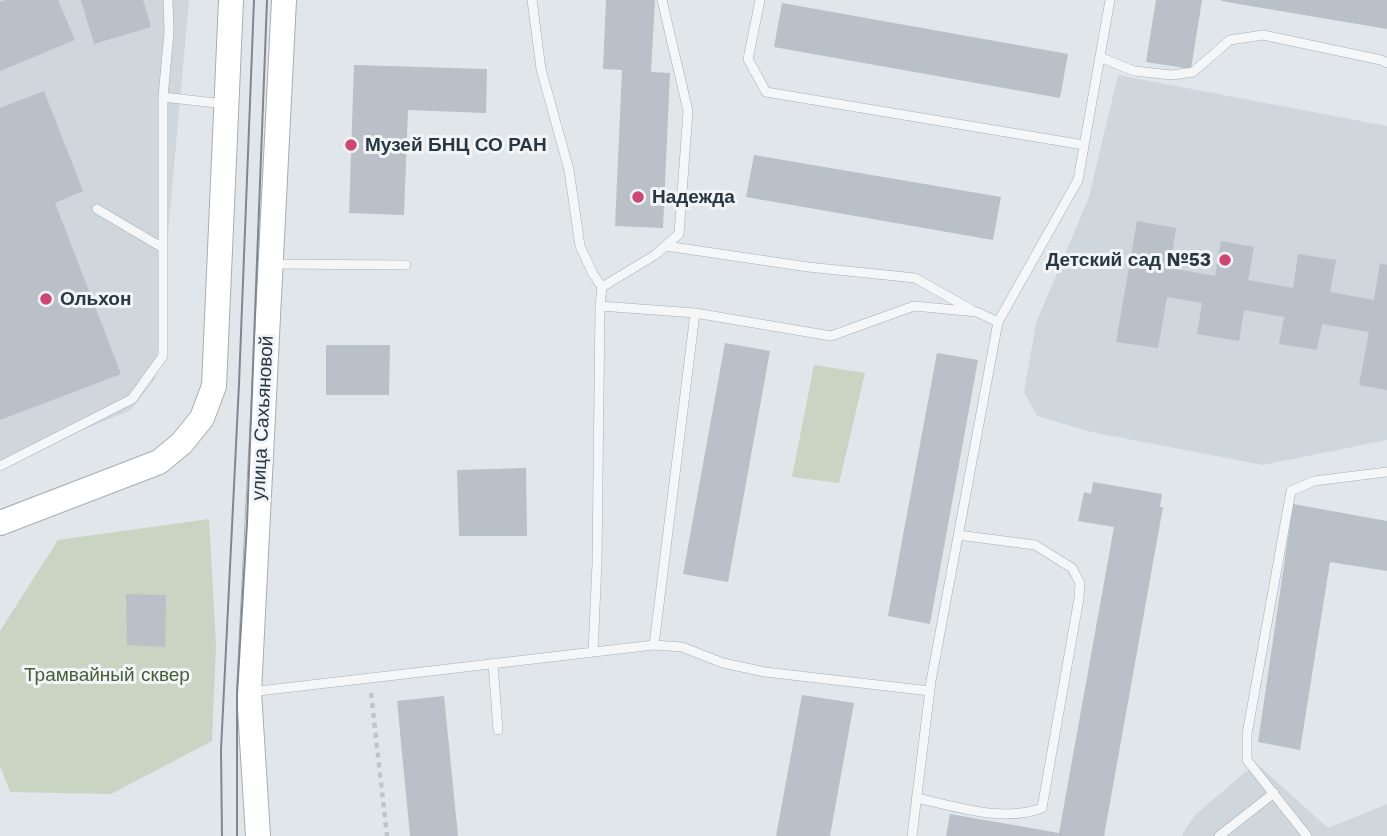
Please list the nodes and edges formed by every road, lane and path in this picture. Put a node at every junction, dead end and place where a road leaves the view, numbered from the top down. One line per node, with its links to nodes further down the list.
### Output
1 (168, 0): 10 (lane)
2 (231, 0): 11 (main road)
3 (284, 0): 16 (main road, улица Сахьяновой)
4 (533, 0): 18 (lane)
5 (662, 0): 14 (lane)
6 (760, 0): 12 (lane)
7 (1110, 0): 8 (lane)
8 (1100, 57): 9 (lane); 12 (lane)
9 (1387, 63)
10 (163, 97): 11 (lane); 15 (lane)
11 (226, 104): 25 (main road)
12 (1084, 145): 22 (lane)
13 (97, 209): 15 (lane)
14 (666, 246): 18 (lane); 21 (lane)
15 (163, 248): 23 (lane)
16 (271, 264): 17 (lane); 32 (main road, улица Сахьяновой)
17 (405, 265)
18 (602, 287): 19 (lane)
19 (600, 306): 20 (lane); 28 (lane)
20 (695, 313): 21 (lane); 27 (lane)
21 (976, 313): 22 (lane)
22 (998, 322): 26 (lane)
23 (0, 466)
24 (1387, 472): 34 (lane)
25 (0, 523)
26 (958, 535): 31 (lane); 35 (lane)
27 (654, 645): 28 (lane); 31 (lane)
28 (593, 652): 29 (lane)
29 (493, 663): 30 (lane); 33 (lane)
30 (369, 678): 32 (lane); 37 (path)
31 (930, 691): 35 (lane)
32 (248, 692): 36 (main road, улица Сахьяновой)
33 (498, 730)
34 (1274, 793): 39 (lane); 40 (lane)
35 (916, 798): 38 (lane)
36 (258, 836)
37 (387, 836)
38 (912, 836)
39 (1219, 836)
40 (1307, 836)

